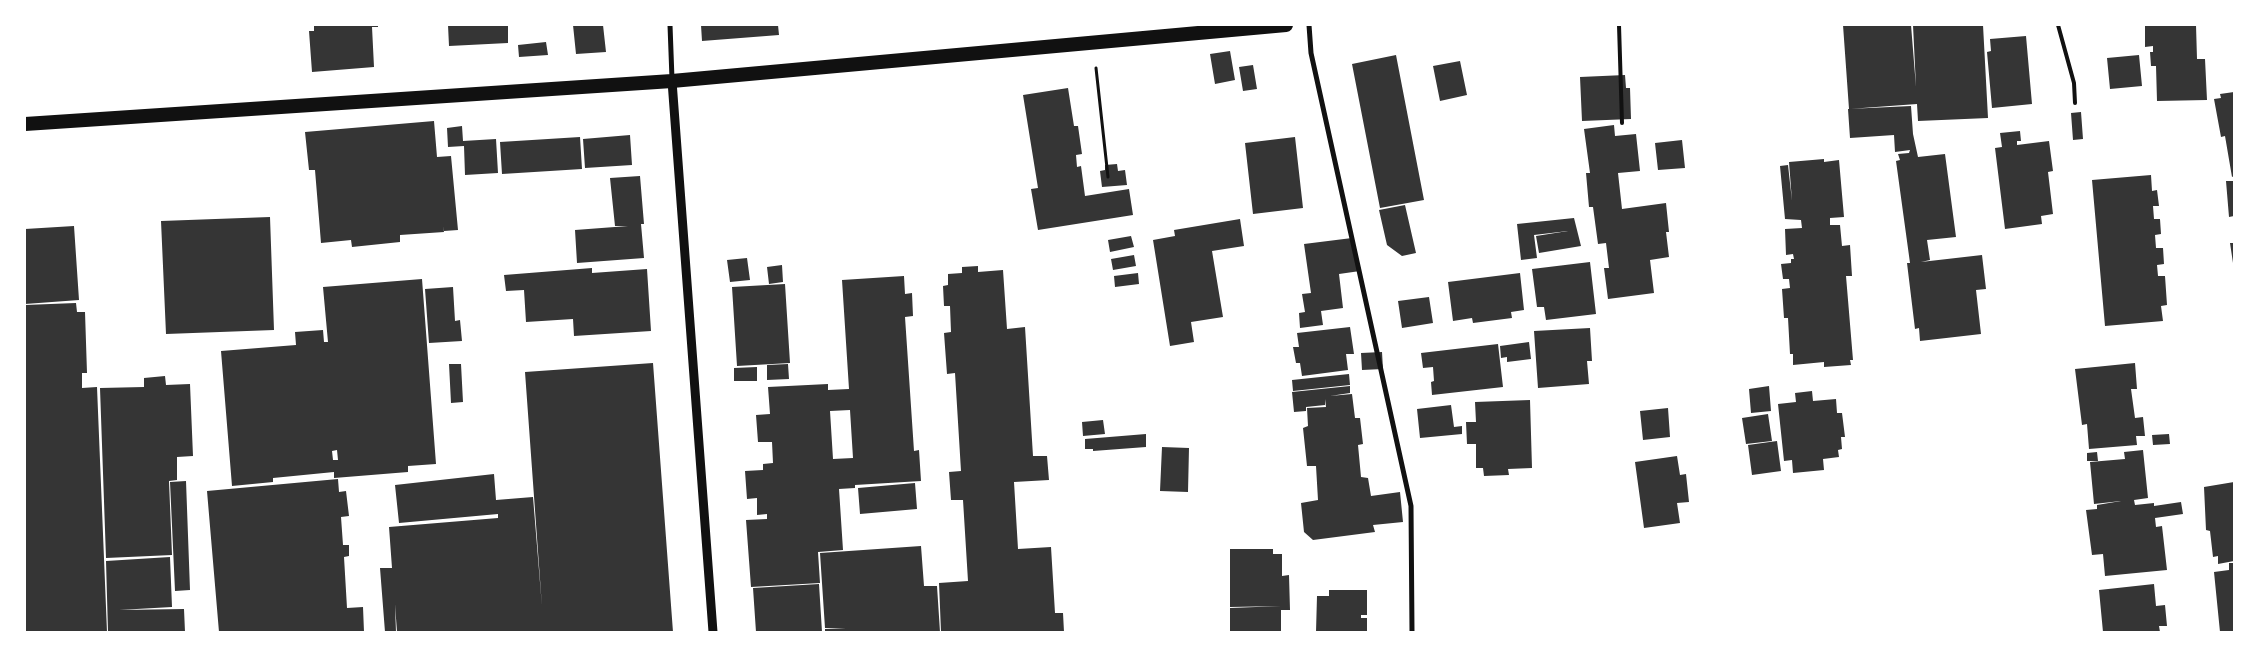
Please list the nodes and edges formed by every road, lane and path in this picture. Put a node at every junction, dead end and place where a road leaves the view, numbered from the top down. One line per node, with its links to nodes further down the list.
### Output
1 (670, 25): 7 (street)
2 (1286, 25): 6 (highway)
3 (1309, 25): 13 (street)
4 (1619, 25): 9 (lane)
5 (2058, 25): 8 (lane)
6 (1093, 42): 7 (highway); 11 (path)
7 (672, 80): 10 (highway); 12 (street)
8 (2075, 103)
9 (1622, 123)
10 (25, 124)
11 (1108, 176)
12 (713, 632)
13 (1412, 632)

